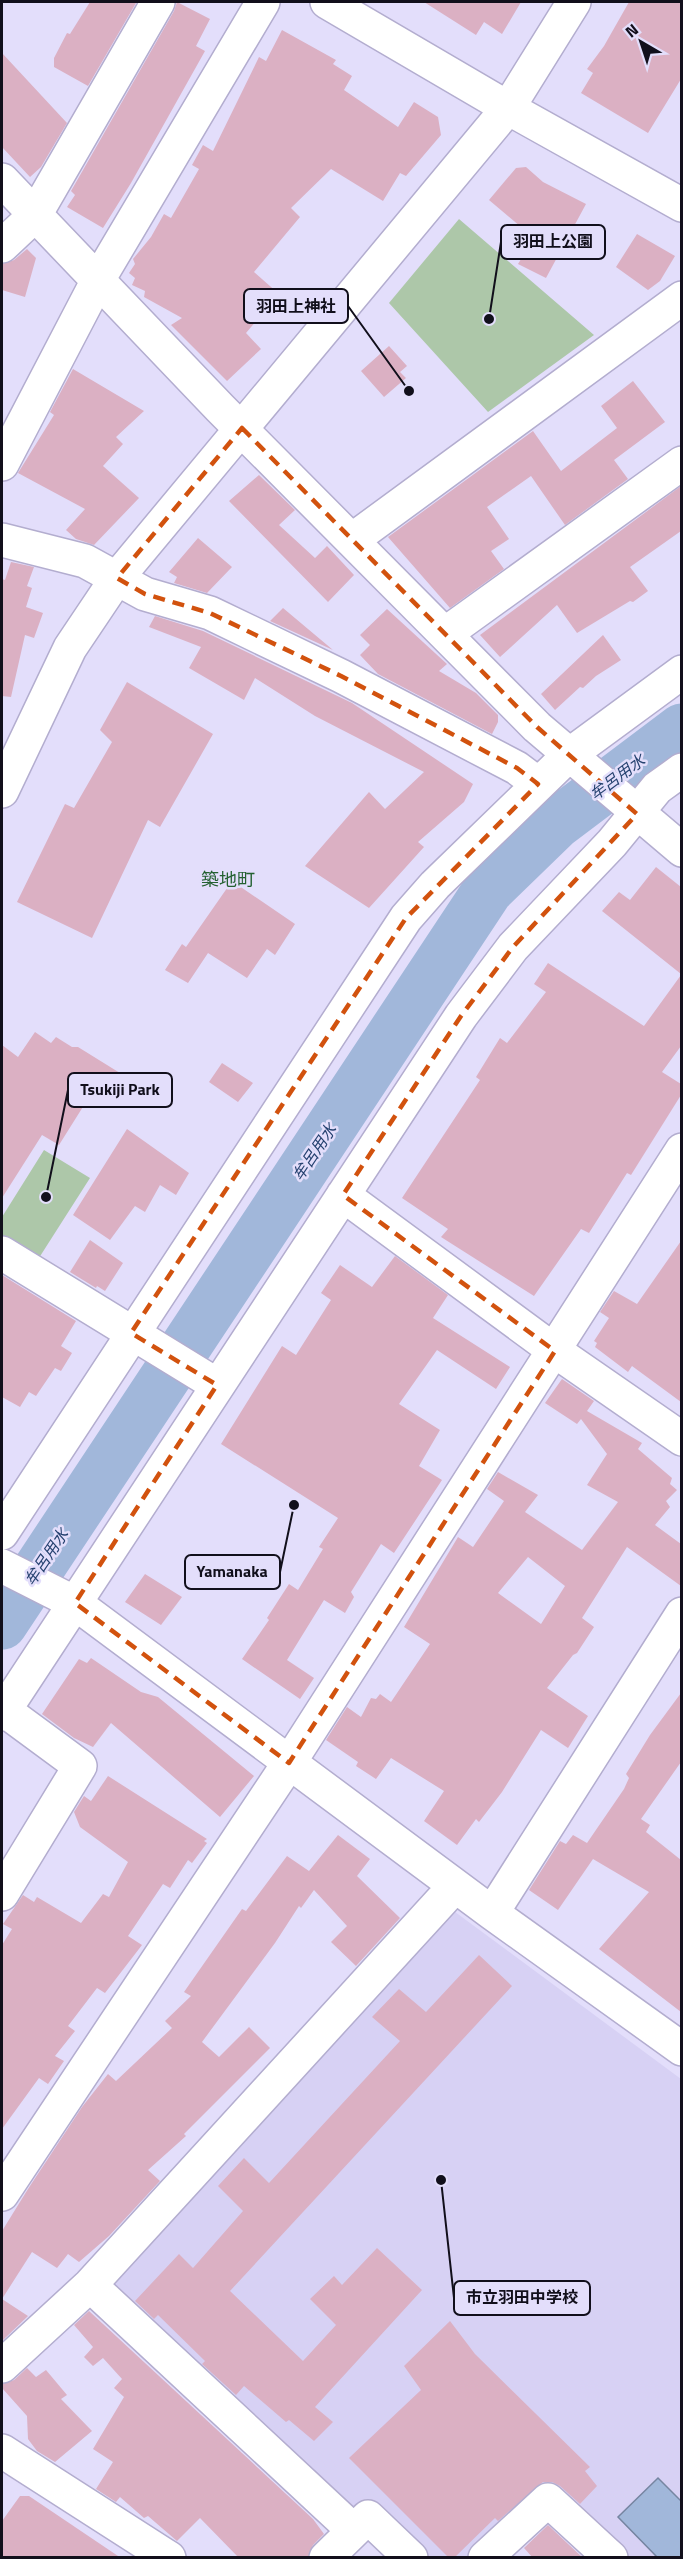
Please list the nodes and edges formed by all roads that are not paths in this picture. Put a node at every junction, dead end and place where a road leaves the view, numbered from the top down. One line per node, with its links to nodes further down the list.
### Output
1 (158, 2): 8 (street)
2 (263, 2): 10 (street)
3 (327, 2): 5 (street)
4 (574, 2): 5 (street)
5 (508, 108): 7 (street); 12 (street)
6 (2, 180): 8 (street)
7 (679, 198)
8 (34, 215): 9 (street); 10 (street)
9 (2, 246)
10 (98, 280): 12 (street); 14 (street)
11 (681, 298): 16 (street)
12 (242, 428): 16 (street); 17 (street)
13 (681, 463): 18 (street)
14 (2, 464)
15 (2, 540): 17 (street)
16 (352, 540): 18 (street)
17 (117, 578): 22 (street); 23 (street)
18 (445, 634): 20 (street)
19 (681, 672): 20 (street)
20 (569, 754): 22 (street); 24 (street)
21 (681, 770): 24 (street)
22 (538, 784): 29 (street)
23 (2, 791)
24 (616, 795): 25 (street); 27 (street)
25 (681, 850)
26 (681, 1150): 30 (street)
27 (343, 1195): 30 (street); 31 (street)
28 (2, 1253): 29 (street)
29 (131, 1333): 31 (street); 33 (street)
30 (555, 1351): 32 (street); 38 (street)
31 (217, 1385): 35 (street)
32 (681, 1439)
33 (2, 1533)
34 (14, 1574): 35 (street)
35 (75, 1603): 37 (street); 38 (street)
36 (681, 1614): 41 (street)
37 (3, 1712): 40 (street)
38 (289, 1763): 39 (street); 43 (street)
39 (455, 1886): 41 (street); 44 (street)
40 (2, 1894)
41 (492, 1913): 42 (street)
42 (681, 2049)
43 (5, 2181)
44 (90, 2285): 45 (street); 47 (street)
45 (2, 2366)
46 (2, 2451): 48 (street)
47 (353, 2530): 49 (street); 50 (street)
48 (169, 2558)
49 (326, 2558)
50 (411, 2558)
51 (485, 2558): 52 (street)
52 (610, 2558)

